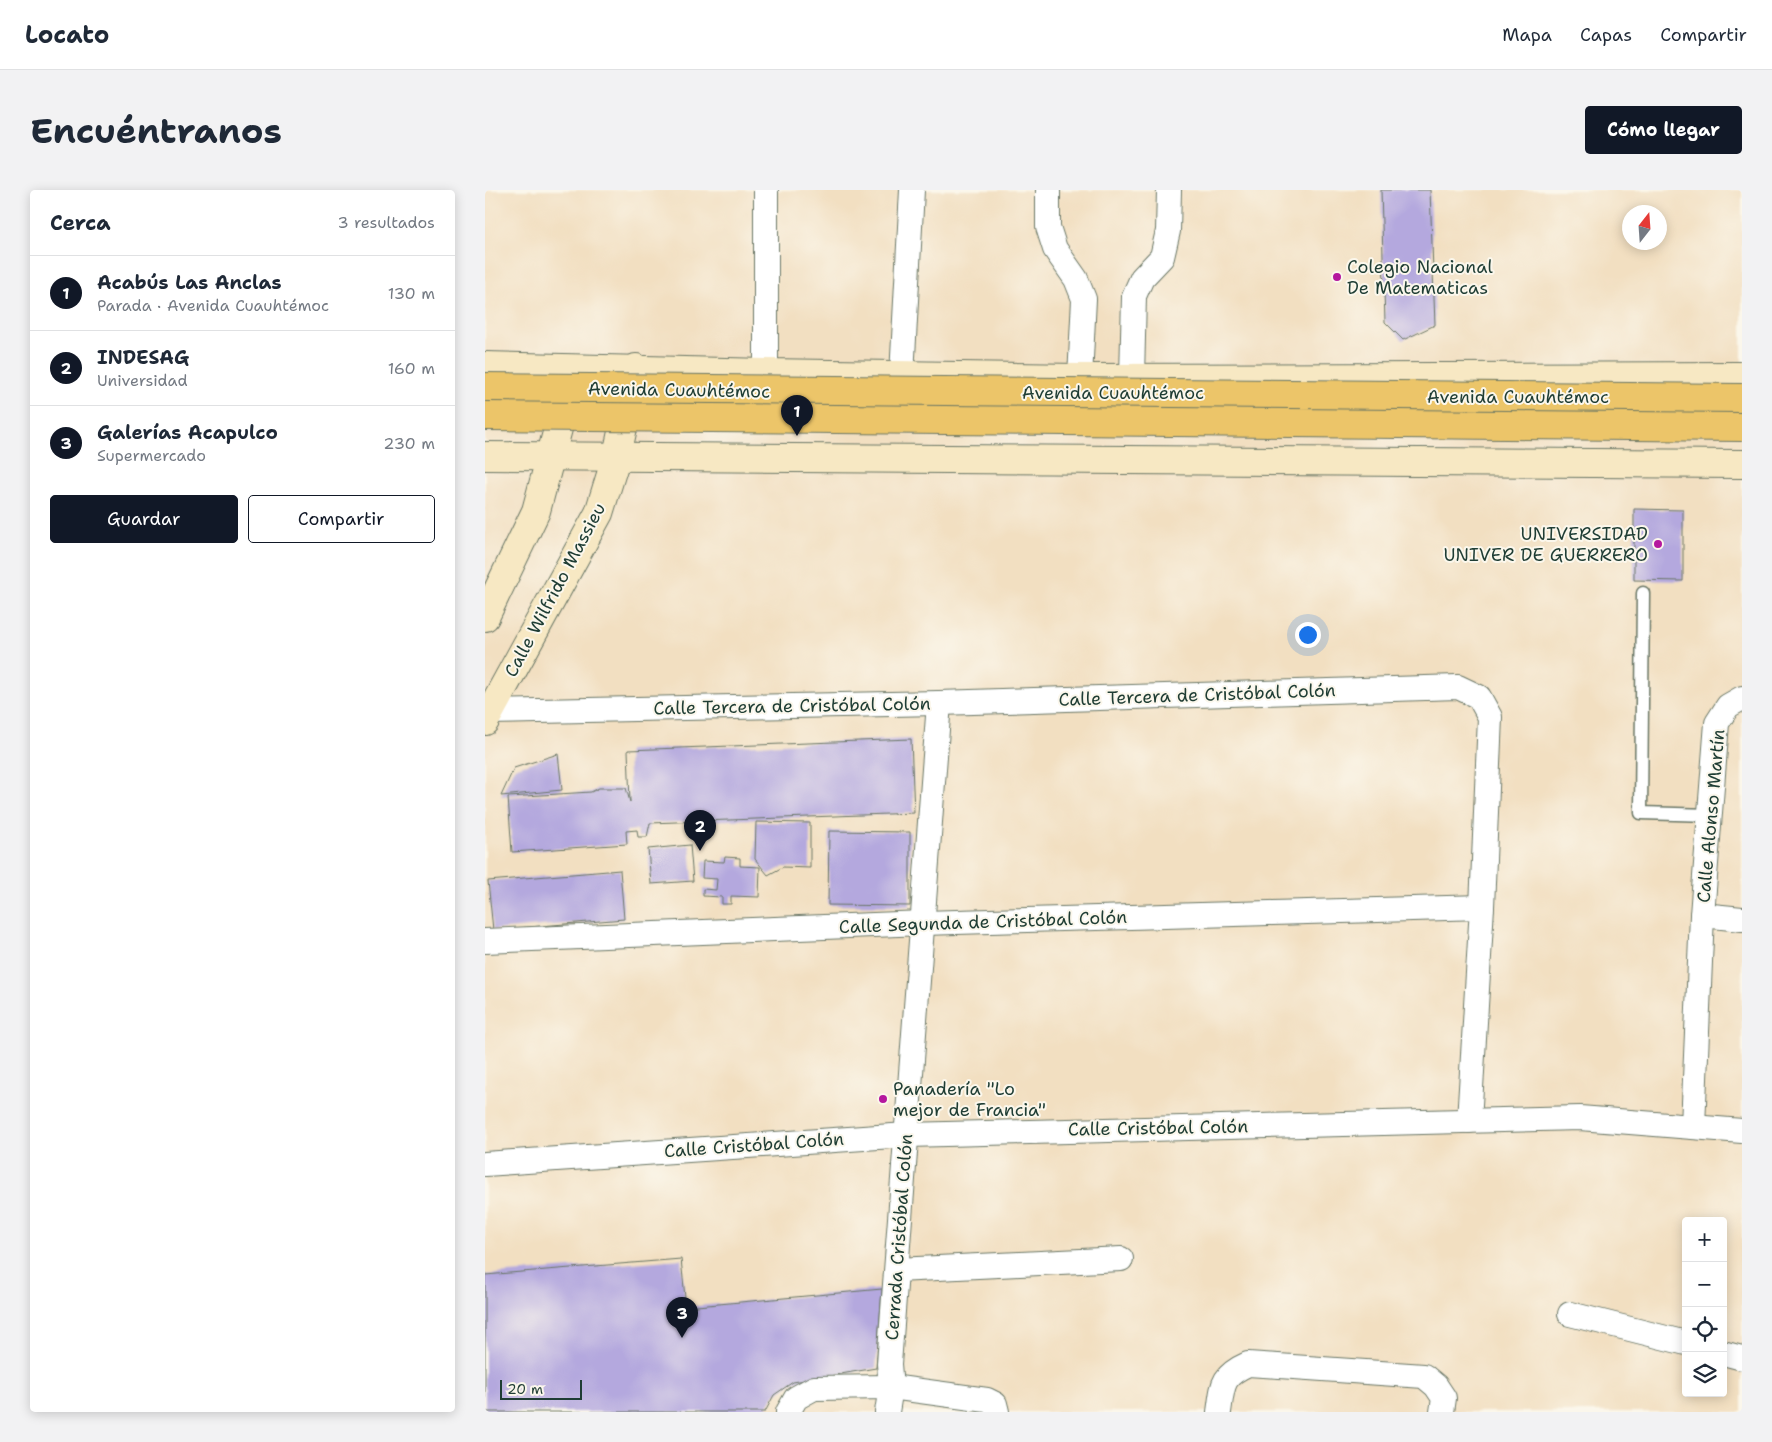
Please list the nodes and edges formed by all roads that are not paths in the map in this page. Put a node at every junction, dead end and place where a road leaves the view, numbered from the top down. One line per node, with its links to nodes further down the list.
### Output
1 (766, 190): 8 (street)
2 (912, 190): 9 (street)
3 (1048, 190): 12 (street)
4 (1169, 190): 11 (street)
5 (485, 366): 6 (street)
6 (574, 367): 7 (street); 19 (street)
7 (636, 368): 8 (street); 17 (street, Calle Wilfrido Massieu)
8 (765, 374): 9 (street)
9 (902, 375): 12 (street)
10 (1742, 376): 11 (street)
11 (1132, 377): 12 (street)
12 (1080, 378)
13 (485, 387): 14 (main road, Avenida Cuauhtémoc, bridge)
14 (1742, 398)
15 (485, 416): 16 (main road, Avenida Cuauhtémoc, bridge)
16 (1742, 427)
17 (617, 455): 19 (street); 20 (street); 25 (street, Calle Wilfrido Massieu)
18 (485, 456): 19 (street)
19 (552, 456): 22 (street)
20 (1742, 464)
21 (1643, 593): 26 (lane)
22 (485, 617)
23 (1742, 698): 26 (street, Calle Alonso Martín)
24 (939, 703): 25 (street, Calle Tercera de Cristóbal Colón); 27 (street, Calle Tercera de Cristóbal Colón); 30 (street, Cerrada Cristóbal Colón)
25 (487, 715)
26 (1710, 815): 28 (street, Calle Alonso Martín)
27 (1482, 907): 30 (street, Calle Segunda de Cristóbal Colón); 32 (street, Calle Tercera de Cristóbal Colón)
28 (1702, 915): 29 (street, Calle Alonso Martín); 33 (street, Calle Alonso Martín)
29 (1742, 919)
30 (923, 923): 31 (street, Calle Segunda de Cristóbal Colón); 35 (street, Cerrada Cristóbal Colón)
31 (485, 941)
32 (1469, 1121): 33 (street, Calle Cristóbal Colón); 35 (street, Calle Cristóbal Colón)
33 (1693, 1126): 34 (street, Calle Cristóbal Colón)
34 (1742, 1131)
35 (907, 1135): 36 (street, Calle Cristóbal Colón); 38 (street, Cerrada Cristóbal Colón)
36 (485, 1164)
37 (1121, 1259): 38 (street)
38 (897, 1270): 43 (street, Cerrada Cristóbal Colón)
39 (1570, 1314): 40 (street)
40 (1682, 1342)
41 (1727, 1354): 42 (street)
42 (1742, 1358)
43 (891, 1387): 44 (street); 45 (street, Cerrada Cristóbal Colón); 46 (street)
44 (788, 1412)
45 (887, 1412)
46 (997, 1412)
47 (1219, 1412): 48 (street)
48 (1442, 1412)

